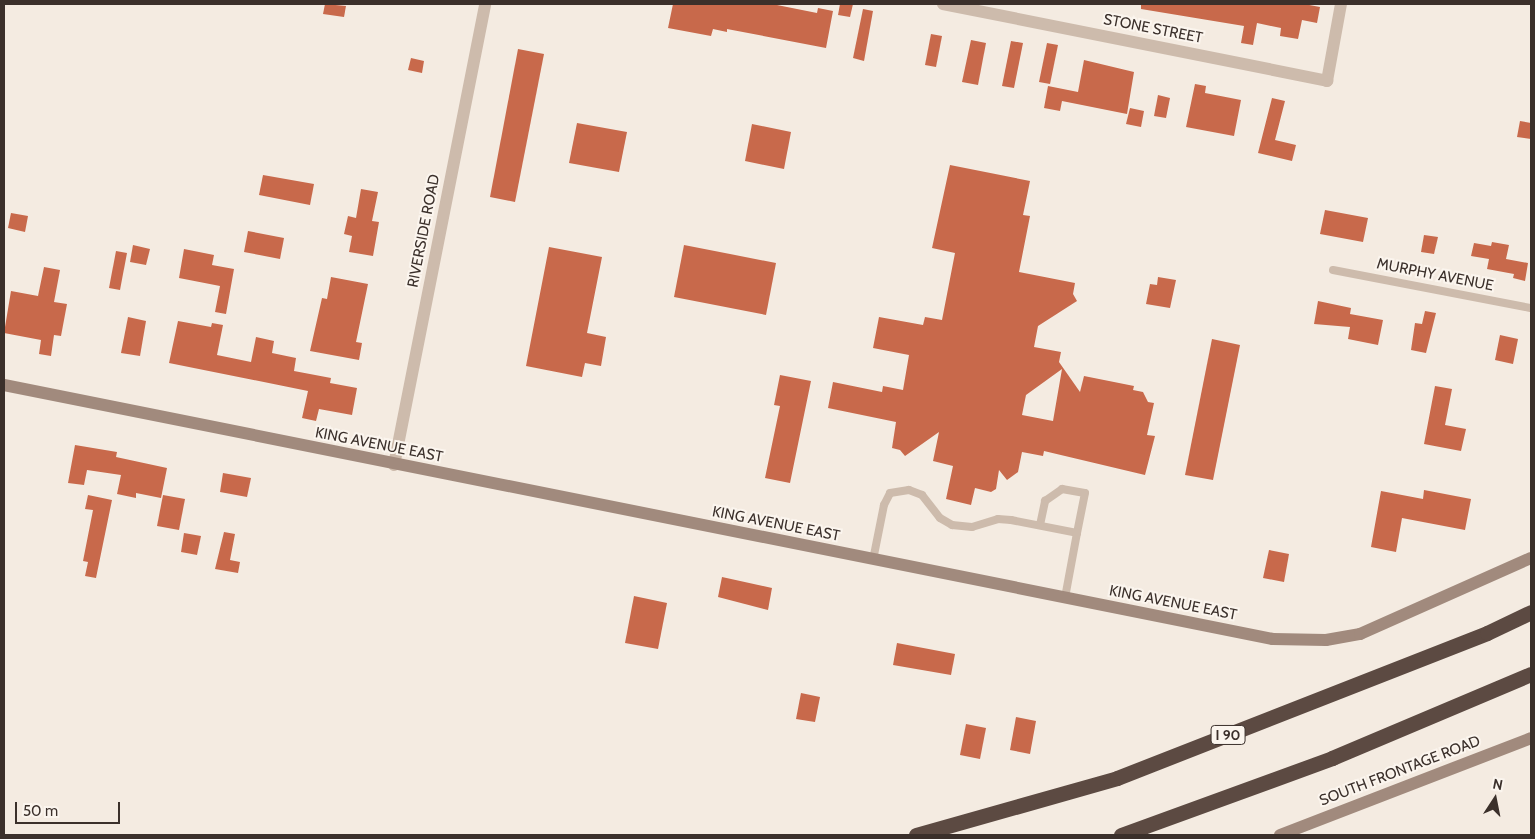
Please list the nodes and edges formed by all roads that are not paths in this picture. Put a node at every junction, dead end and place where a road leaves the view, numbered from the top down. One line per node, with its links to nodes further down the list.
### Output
1 (485, 4): 7 (street, RIVERSIDE ROAD)
2 (943, 4): 3 (street, STONE STREET)
3 (1341, 4)
4 (1333, 270): 5 (lane, MURPHY AVENUE)
5 (1531, 308)
6 (4, 385): 7 (main road, KING AVENUE EAST)
7 (394, 465): 11 (main road, KING AVENUE EAST)
8 (1040, 525): 9 (lane); 9 (lane); 11 (lane)
9 (1077, 533): 12 (lane)
10 (1531, 558): 12 (main road, KING AVENUE EAST)
11 (873, 560): 12 (main road, KING AVENUE EAST)
12 (1065, 598)
13 (1531, 612): 16 (highway, I 90)
14 (1531, 674): 17 (highway)
15 (1531, 738): 18 (main road, SOUTH FRONTAGE ROAD)
16 (916, 835)
17 (1121, 835)
18 (1280, 835)

